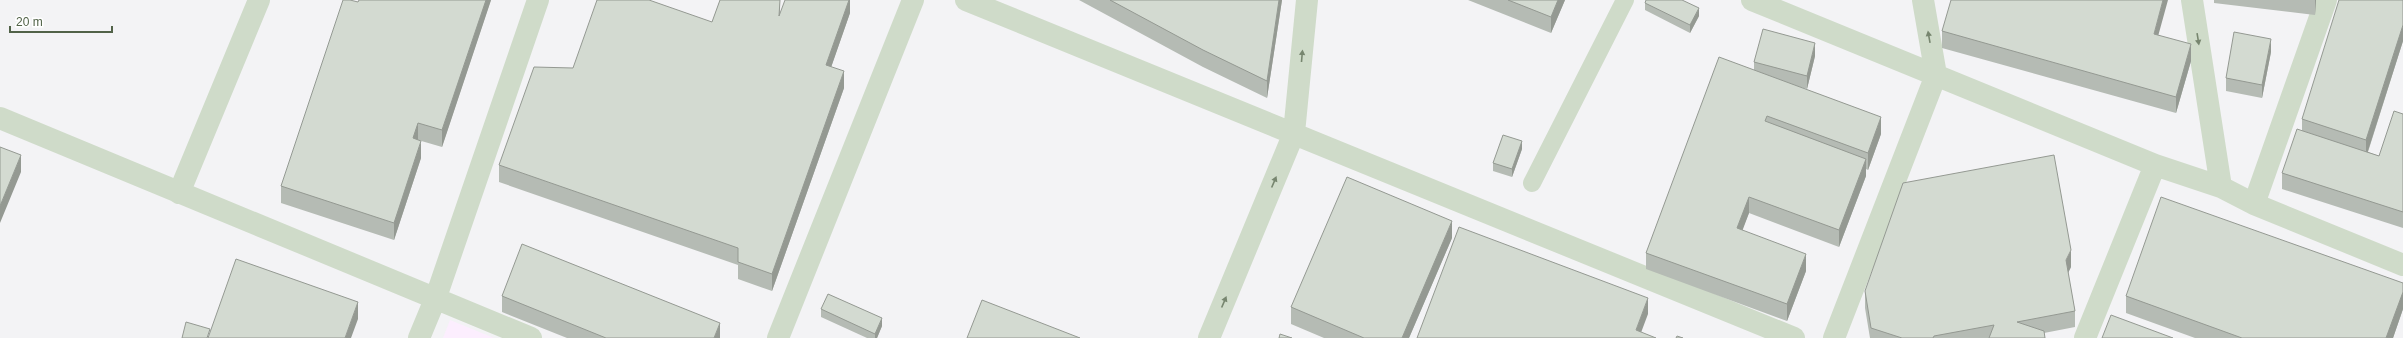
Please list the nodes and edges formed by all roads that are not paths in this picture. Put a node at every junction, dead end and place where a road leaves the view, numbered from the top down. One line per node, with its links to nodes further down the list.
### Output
1 (259, 0): 17 (street)
2 (538, 0): 20 (street)
3 (913, 0): 23 (street)
4 (966, 0): 13 (street)
5 (1307, 0): 13 (street, one-way to 5)
6 (1626, 0): 15 (lane)
7 (1752, 0): 11 (street)
8 (1923, 0): 11 (street, one-way to 8)
9 (2192, 0): 16 (street, one-way to 16)
10 (2326, 0): 18 (street)
11 (1936, 75): 14 (street); 26 (street)
12 (0, 118): 17 (street)
13 (1294, 132): 24 (street, one-way to 13); 25 (street)
14 (2154, 165): 16 (street); 27 (street)
15 (1532, 183)
16 (2221, 187): 18 (street)
17 (179, 193): 20 (street)
18 (2254, 204): 19 (street)
19 (2403, 265)
20 (436, 298): 21 (street); 22 (street)
21 (419, 338)
22 (532, 338)
23 (778, 338)
24 (1209, 338)
25 (1794, 338)
26 (1834, 338)
27 (2085, 338)

